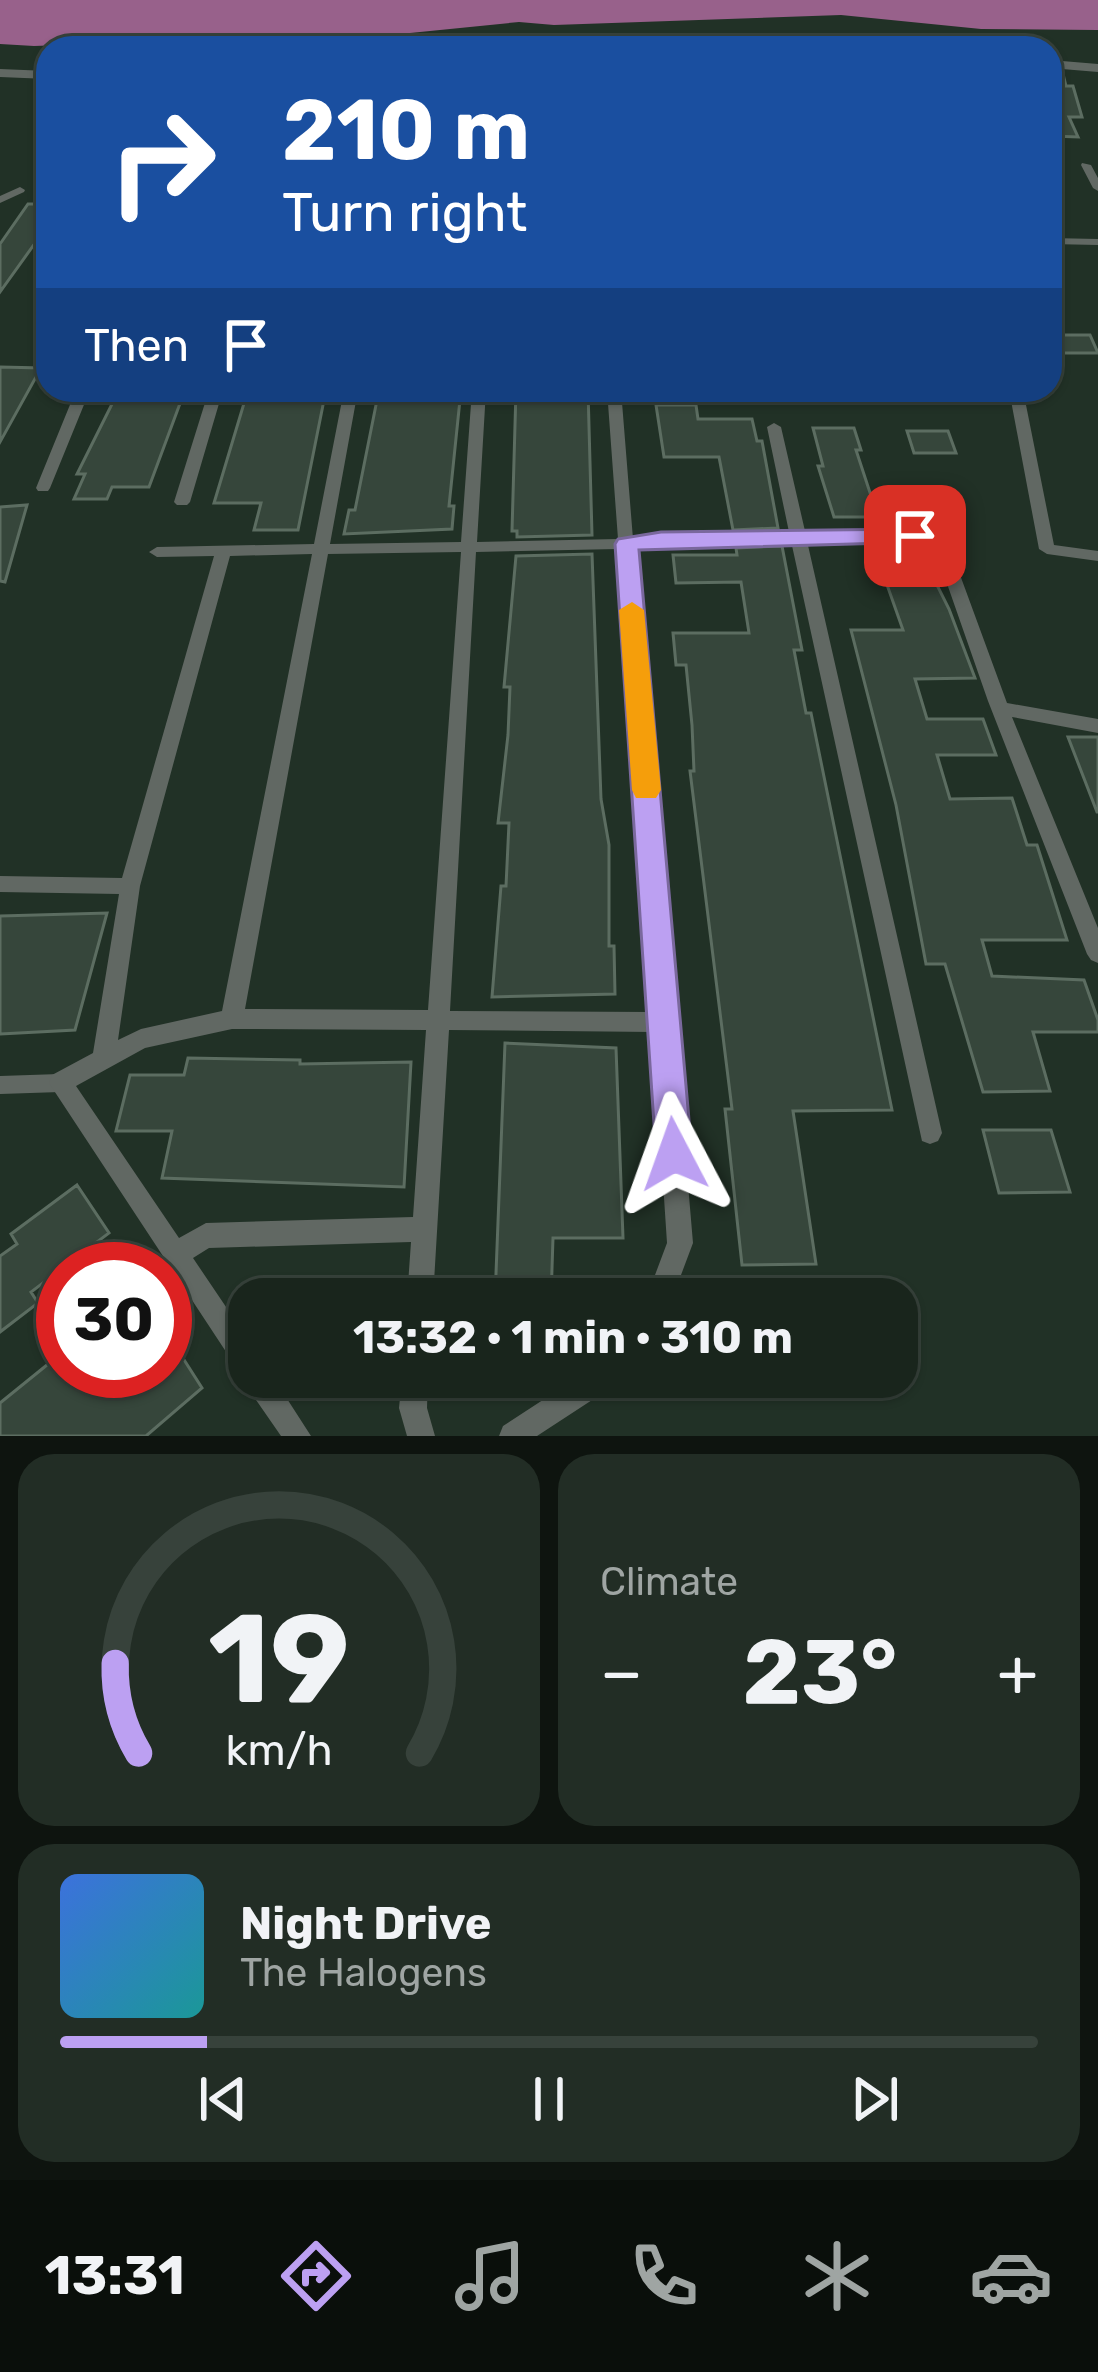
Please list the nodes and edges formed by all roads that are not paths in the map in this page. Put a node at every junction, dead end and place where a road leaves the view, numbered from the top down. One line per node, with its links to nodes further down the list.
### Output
1 (1062, 65): 2 (street)
2 (1098, 68)
3 (0, 74): 4 (street)
4 (36, 75)
5 (1086, 165): 6 (street)
6 (1098, 188)
7 (20, 190): 8 (street)
8 (0, 200)
9 (1062, 241): 10 (street)
10 (1098, 242)
11 (78, 402): 18 (street)
12 (212, 402): 19 (street)
13 (349, 402): 23 (street)
14 (478, 402): 22 (street)
15 (615, 402): 21 (street)
16 (1018, 402): 26 (street)
17 (774, 427): 20 (street)
18 (44, 488)
19 (182, 502)
20 (800, 536): 21 (street); 27 (street); 38 (street)
21 (626, 544): 22 (street); 34 (street)
22 (469, 547): 23 (street); 33 (street)
23 (321, 549): 24 (street); 32 (street)
24 (223, 551): 25 (street); 30 (street)
25 (157, 552)
26 (1098, 556)
27 (1004, 710): 28 (street); 31 (street)
28 (1098, 726)
29 (0, 884): 30 (street)
30 (130, 886): 35 (street)
31 (1098, 954)
32 (232, 1019): 33 (street); 35 (street)
33 (438, 1019): 34 (street); 39 (street)
34 (665, 1022): 44 (street)
35 (104, 1057): 36 (street)
36 (61, 1083): 37 (street); 40 (street)
37 (0, 1085)
38 (930, 1133)
39 (425, 1228): 41 (street); 43 (street)
40 (168, 1242)
41 (192, 1244)
42 (192, 1278): 45 (street)
43 (421, 1278)
44 (667, 1278)
45 (228, 1332)
46 (271, 1398): 49 (street)
47 (414, 1398): 50 (street)
48 (570, 1398): 51 (street)
49 (297, 1436)
50 (421, 1436)
51 (513, 1436)

